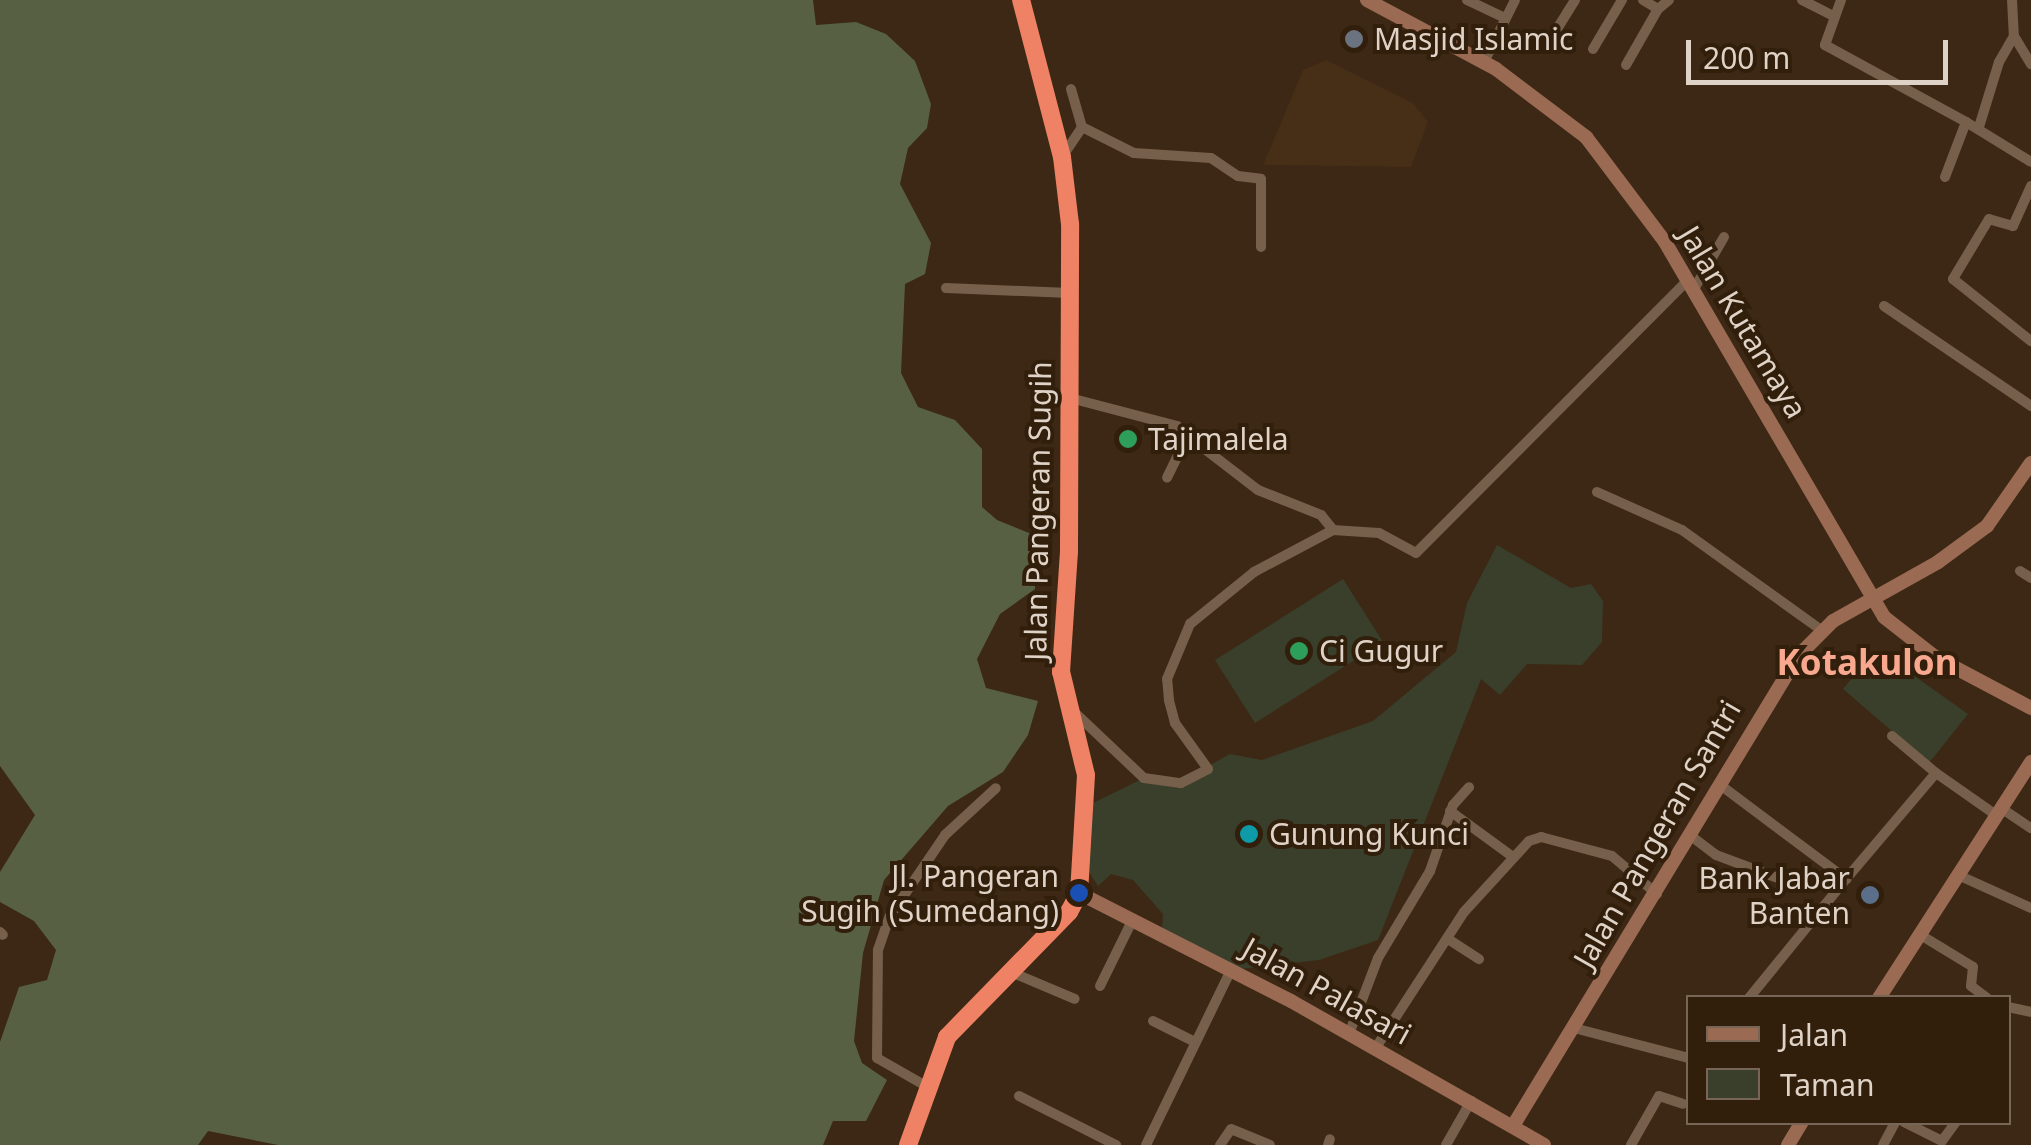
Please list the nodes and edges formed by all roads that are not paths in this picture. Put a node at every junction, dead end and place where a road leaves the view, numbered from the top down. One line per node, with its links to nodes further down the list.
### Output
1 (1021, 0): 26 (highway, Jalan Pangeran Sugih)
2 (1367, 0): 12 (street, Jalan Kutamaya)
3 (1467, 0): 15 (street)
4 (1515, 0): 15 (street)
5 (1576, 0): 17 (street)
6 (1622, 0): 18 (street)
7 (1643, 0): 13 (street)
8 (1669, 0): 13 (street)
9 (1802, 0): 14 (street)
10 (1841, 0): 14 (street)
11 (2012, 0): 16 (street)
12 (1391, 6): 19 (street, Jalan Kutamaya)
13 (1658, 9): 21 (street)
14 (1833, 16): 23 (street)
15 (1505, 18): 19 (street)
16 (2014, 36): 20 (street); 25 (street)
17 (1547, 45)
18 (1593, 49)
19 (1484, 62): 32 (street, Jalan Kutamaya)
20 (2031, 64)
21 (1626, 65)
22 (1071, 90): 24 (street)
23 (1966, 122): 25 (street); 28 (street)
24 (1082, 127): 26 (street); 31 (street)
25 (1980, 127): 27 (street)
26 (1062, 158): 34 (highway, Jalan Pangeran Sugih)
27 (2031, 162)
28 (1945, 177)
29 (2031, 186): 36 (street)
30 (1724, 236): 32 (street)
31 (1261, 247)
32 (1691, 285): 43 (street); 46 (street, Jalan Kutamaya)
33 (946, 288): 34 (street)
34 (1068, 293): 37 (highway, Jalan Pangeran Sugih)
35 (1884, 306): 38 (street)
36 (2031, 341)
37 (1070, 398): 39 (street); 48 (highway, Jalan Pangeran Sugih)
38 (2031, 406)
39 (1184, 433): 41 (street); 43 (street)
40 (2031, 463): 46 (street, Jalan Pangeran Santri)
41 (1167, 478)
42 (1597, 492): 47 (street)
43 (1333, 530): 48 (street)
44 (2020, 571): 45 (street)
45 (2031, 578)
46 (1876, 596): 47 (street, Jalan Pangeran Santri); 49 (street, Jalan Kutamaya)
47 (1821, 630): 53 (street, Jalan Pangeran Santri)
48 (1068, 706): 64 (highway, Jalan Pangeran Sugih)
49 (2031, 708)
50 (1892, 736): 52 (street)
51 (2031, 762): 57 (street)
52 (1936, 773): 57 (street); 63 (street)
53 (1719, 784): 59 (street, Jalan Pangeran Santri); 63 (street)
54 (996, 788): 84 (street)
55 (1469, 788): 56 (street)
56 (1450, 811): 60 (street); 80 (street)
57 (1998, 811): 58 (street); 61 (street)
58 (2031, 828)
59 (1691, 836): 62 (street); 65 (street, Jalan Pangeran Santri)
60 (1513, 857): 65 (street); 69 (street)
61 (1958, 875): 66 (street); 68 (street)
62 (1778, 878)
63 (1846, 879): 74 (street)
64 (1080, 893): 67 (street, Jalan Palasari); 72 (highway)
65 (1658, 894): 79 (street, Jalan Pangeran Santri)
66 (2031, 908)
67 (1133, 919): 71 (street, Jalan Palasari); 73 (street)
68 (1918, 934): 75 (street); 76 (street)
69 (1448, 939): 70 (street); 82 (street)
70 (1479, 959)
71 (1231, 970): 80 (street, Jalan Palasari); 81 (street)
72 (1010, 971): 77 (street); 84 (highway)
73 (1100, 986)
74 (1751, 995)
75 (1882, 995)
76 (1983, 995)
77 (1075, 1000)
78 (1152, 1020): 81 (street)
79 (1574, 1028): 83 (street); 90 (street, Jalan Pangeran Santri)
80 (1349, 1034): 82 (street, Jalan Palasari)
81 (1195, 1042): 93 (street)
82 (1375, 1048): 86 (street, Jalan Palasari)
83 (1686, 1058)
84 (926, 1086): 91 (highway)
85 (1019, 1096): 92 (street)
86 (1470, 1102): 90 (street, Jalan Palasari); 96 (street)
87 (1683, 1104): 98 (street)
88 (1910, 1125): 89 (street)
89 (1954, 1125)
90 (1513, 1126): 97 (street, Jalan Palasari)
91 (908, 1145)
92 (1116, 1145)
93 (1146, 1145)
94 (1220, 1145): 95 (street)
95 (1270, 1145)
96 (1446, 1145)
97 (1544, 1145)
98 (1631, 1145)

